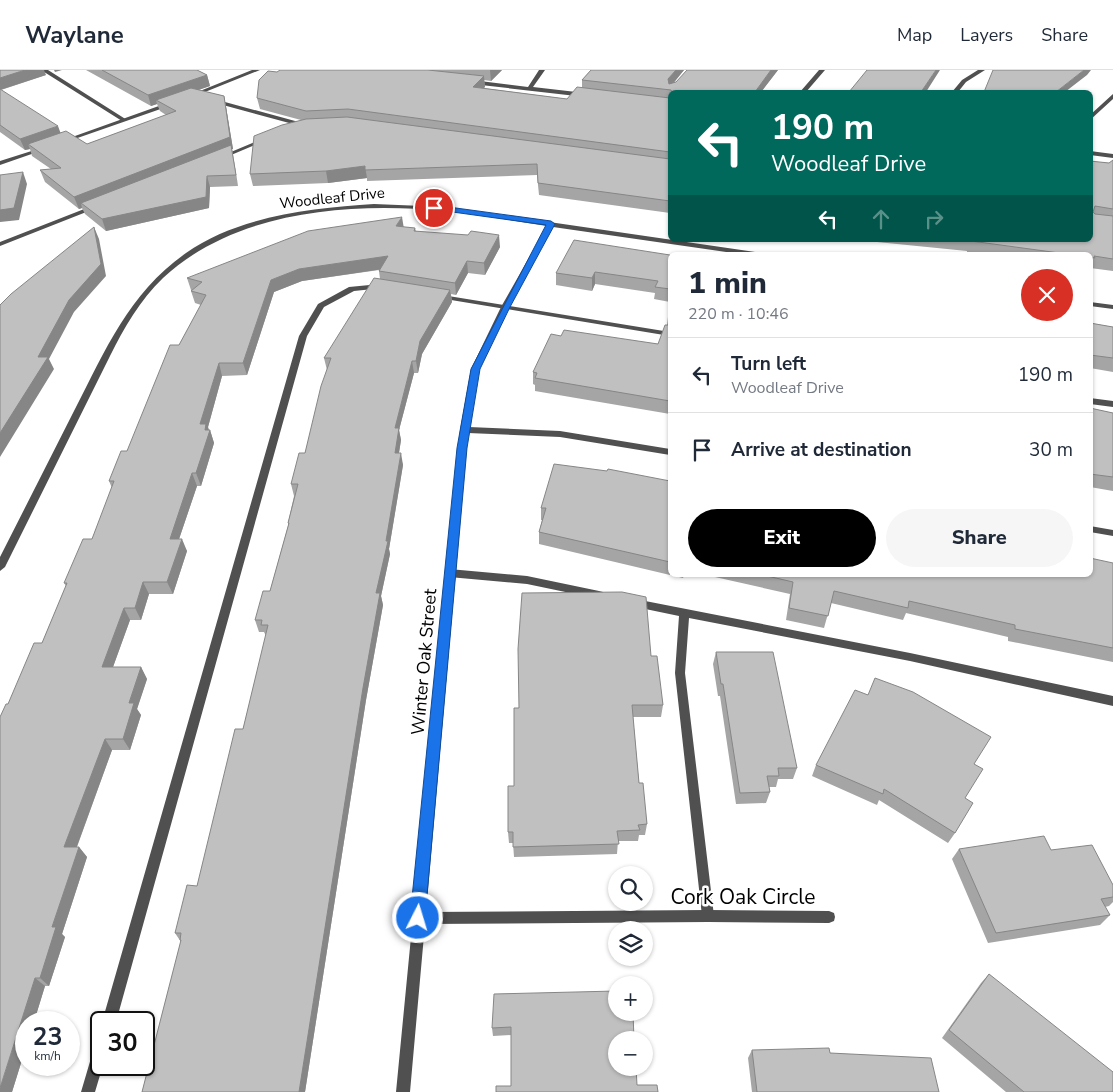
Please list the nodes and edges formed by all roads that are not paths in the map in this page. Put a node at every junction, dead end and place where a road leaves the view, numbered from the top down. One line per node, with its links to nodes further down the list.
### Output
1 (44, 70): 16 (street)
2 (257, 70): 10 (street)
3 (542, 70): 7 (street)
4 (822, 70): 8 (street)
5 (982, 70): 9 (street)
6 (464, 81): 7 (street)
7 (529, 89): 11 (street)
8 (806, 90)
9 (957, 90)
10 (194, 95): 13 (street); 17 (street)
11 (588, 96)
12 (1113, 96): 15 (street)
13 (186, 98)
14 (177, 101): 16 (street)
15 (1093, 115)
16 (124, 120): 19 (street)
17 (291, 131)
18 (273, 136): 23 (street)
19 (60, 143)
20 (51, 146): 24 (street)
21 (1093, 153): 22 (street)
22 (1113, 156)
23 (218, 158)
24 (0, 163)
25 (100, 205): 29 (street)
26 (551, 224): 27 (street, Woodleaf Drive); 34 (street, Winter Oak Street); 43 (street, Woodleaf Drive)
27 (668, 241)
28 (674, 242): 30 (street, Woodleaf Drive)
29 (0, 244)
30 (742, 252)
31 (386, 287): 52 (street)
32 (432, 295): 34 (street)
33 (1093, 304): 35 (street)
34 (505, 307): 36 (street); 39 (street, Winter Oak Street)
35 (1113, 307)
36 (668, 334)
37 (1093, 401): 38 (street)
38 (1113, 404)
39 (464, 430): 40 (street); 44 (street, Winter Oak Street)
40 (668, 452)
41 (1093, 530): 42 (street)
42 (1113, 533)
43 (0, 567)
44 (449, 573): 45 (street); 51 (street, Winter Oak Street)
45 (610, 598)
46 (628, 601): 47 (street)
47 (684, 612): 48 (street); 49 (street)
48 (1113, 701)
49 (708, 916): 50 (street, Cork Oak Circle); 51 (street, Cork Oak Circle)
50 (829, 917)
51 (418, 918): 55 (street, Winter Oak Street)
52 (111, 1011)
53 (93, 1076): 54 (street)
54 (88, 1092)
55 (403, 1092)

